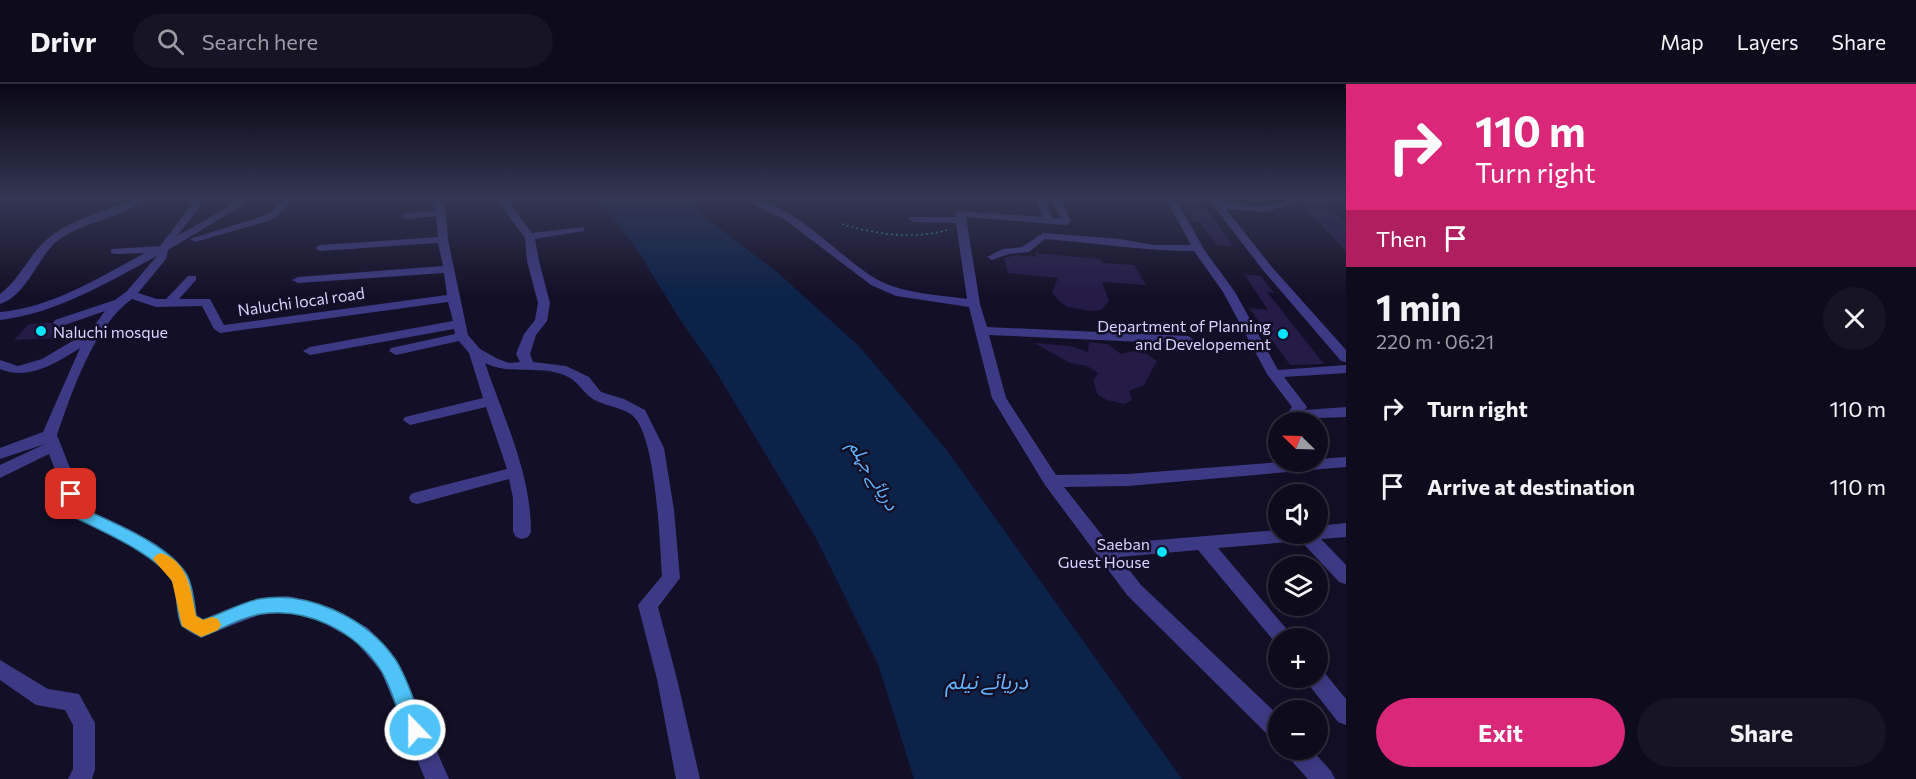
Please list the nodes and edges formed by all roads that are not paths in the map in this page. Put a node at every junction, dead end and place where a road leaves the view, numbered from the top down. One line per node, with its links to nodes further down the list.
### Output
1 (71, 231): 24 (street)
2 (175, 231): 16 (street)
3 (195, 231): 16 (street)
4 (222, 231): 16 (street)
5 (442, 231): 13 (street)
6 (525, 231): 12 (street)
7 (566, 231): 12 (street)
8 (806, 231): 27 (street)
9 (958, 231): 27 (street)
10 (1189, 231): 15 (street)
11 (1238, 231): 37 (street)
12 (530, 238): 39 (street)
13 (443, 240): 14 (street); 19 (street)
14 (320, 248)
15 (1198, 248): 18 (street); 41 (street)
16 (163, 249): 17 (street); 22 (street); 28 (street)
17 (115, 251)
18 (992, 257)
19 (449, 268): 21 (street, Naluchi local road); 23 (street)
20 (192, 278): 26 (street)
21 (298, 280)
22 (131, 294): 25 (street); 26 (street, Naluchi local road)
23 (453, 298): 26 (street, Naluchi local road); 30 (street)
24 (0, 300)
25 (116, 303): 29 (street); 32 (street)
26 (169, 303)
27 (974, 304): 31 (street)
28 (1, 321)
29 (59, 323)
30 (461, 330): 34 (street); 35 (street); 36 (street)
31 (981, 331): 33 (street); 54 (street)
32 (98, 332): 38 (street); 47 (street)
33 (1188, 340)
34 (310, 351)
35 (396, 351)
36 (475, 352): 39 (street); 42 (street)
37 (1346, 358)
38 (0, 364)
39 (528, 365): 72 (street)
40 (1346, 369): 41 (street)
41 (1274, 374): 43 (street)
42 (491, 401): 46 (street); 53 (street)
43 (1298, 412)
44 (1346, 412): 45 (street)
45 (1328, 414)
46 (410, 420)
47 (51, 440): 48 (street); 52 (street); 71 (street)
48 (0, 454)
49 (1346, 462): 50 (street)
50 (1328, 463)
51 (1268, 467): 54 (street)
52 (0, 472)
53 (516, 472): 55 (street); 57 (street)
54 (1051, 481): 62 (street)
55 (417, 498)
56 (1346, 530): 58 (street)
57 (522, 532)
58 (1328, 532)
59 (1268, 537): 60 (street)
60 (1203, 543): 62 (street); 64 (street)
61 (1315, 544): 63 (street)
62 (1104, 551): 68 (street)
63 (1346, 577)
64 (1274, 628)
65 (0, 669): 70 (street)
66 (1324, 688): 67 (street)
67 (1346, 715)
68 (1268, 720)
69 (1306, 760): 73 (street)
70 (80, 779)
71 (437, 779)
72 (688, 779)
73 (1323, 779)

